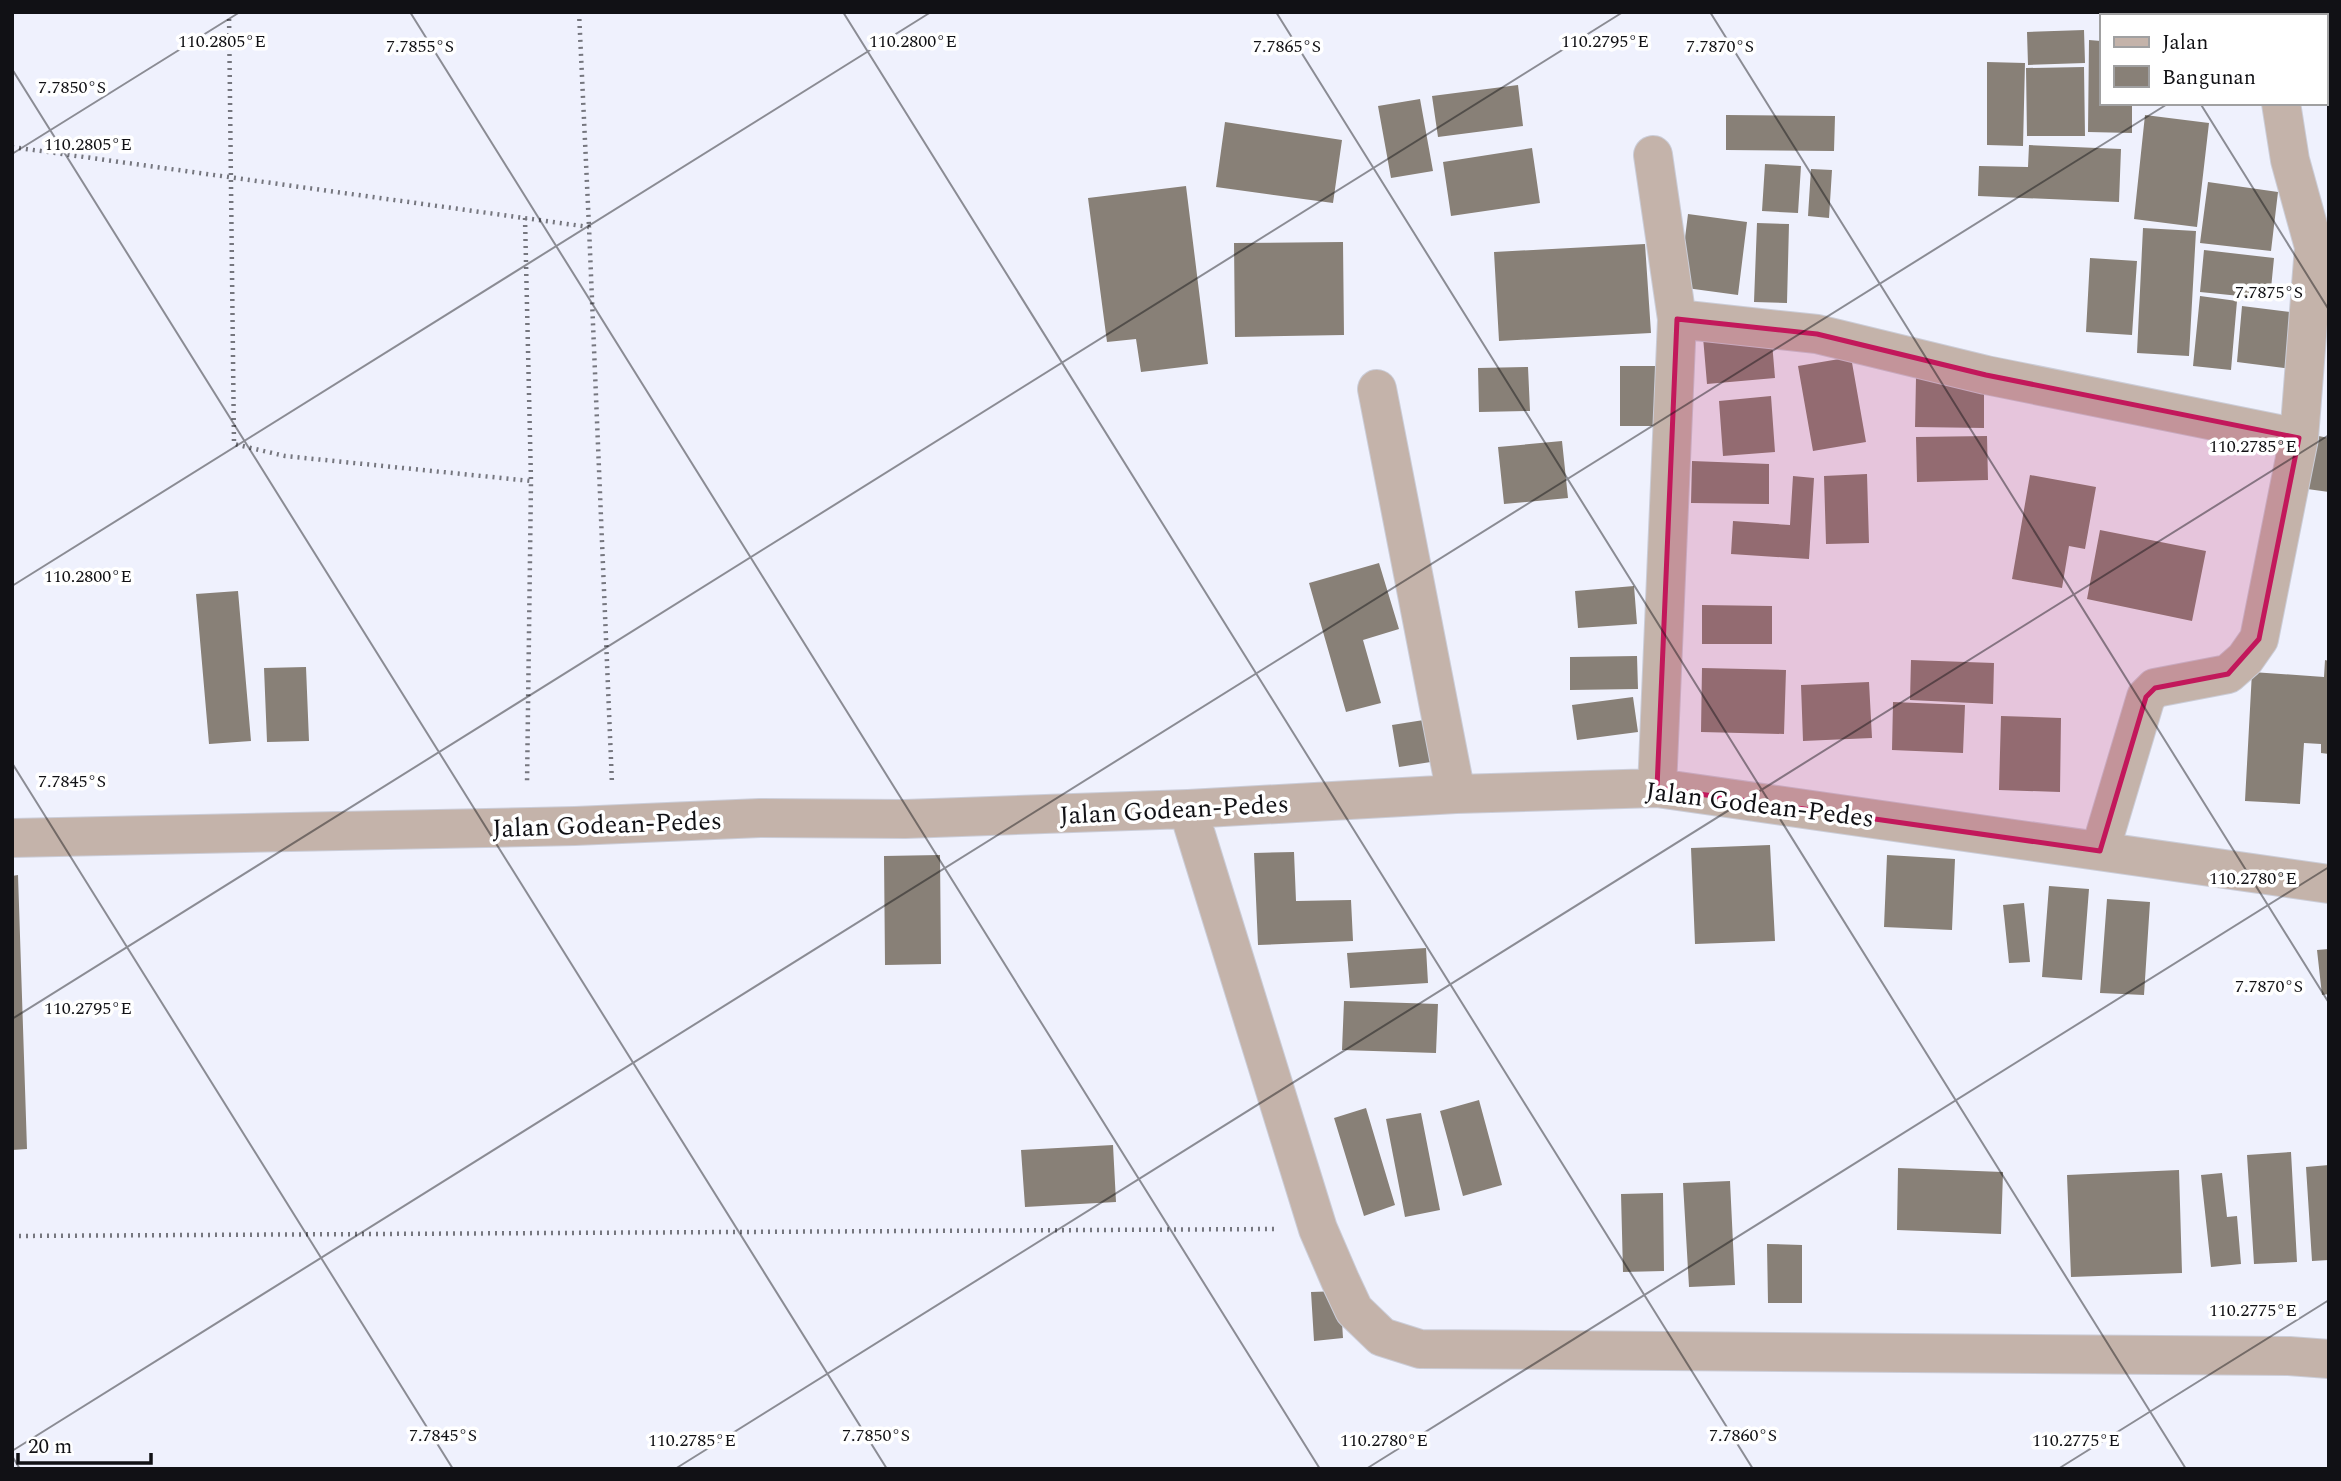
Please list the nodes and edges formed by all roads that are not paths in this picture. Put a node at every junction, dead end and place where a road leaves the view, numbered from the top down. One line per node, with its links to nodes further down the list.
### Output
1 (2281, 105): 5 (street)
2 (1653, 155): 3 (street)
3 (1677, 318): 5 (street); 6 (street)
4 (1377, 389): 7 (street)
5 (2299, 438): 10 (street)
6 (1657, 788): 7 (street, Jalan Godean-Pedes); 10 (street, Jalan Godean-Pedes)
7 (1456, 794): 8 (street, Jalan Godean-Pedes)
8 (1188, 809): 9 (street, Jalan Godean-Pedes); 12 (street)
9 (12, 838)
10 (2100, 851): 11 (street, Jalan Godean-Pedes)
11 (2329, 884)
12 (2329, 1359)

